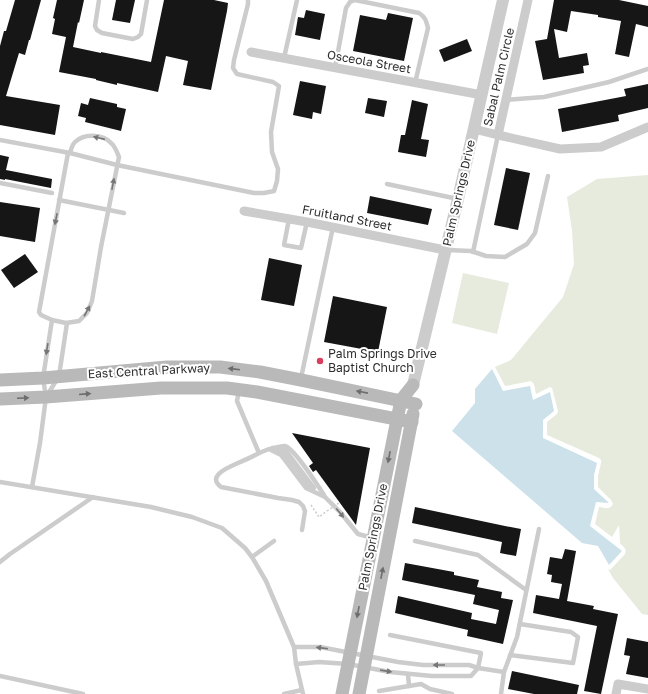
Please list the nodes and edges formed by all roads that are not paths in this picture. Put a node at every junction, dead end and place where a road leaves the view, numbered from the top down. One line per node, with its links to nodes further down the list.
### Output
1 (99, 0): 2 (lane)
2 (148, 0)
3 (248, 0): 19 (lane)
4 (296, 0): 8 (lane)
5 (503, 0): 12 (street, Palm Springs Drive)
6 (528, 0): 13 (street, Sabal Palm Circle)
7 (251, 52): 8 (street, Osceola Street)
8 (284, 58): 9 (street, Osceola Street)
9 (335, 68): 11 (street, Osceola Street); 11 (lane)
10 (648, 69): 13 (lane)
11 (415, 82): 12 (street, Osceola Street)
12 (482, 95): 15 (street, Palm Springs Drive)
13 (506, 100): 16 (street, Sabal Palm Circle)
14 (648, 127): 16 (street)
15 (474, 129): 16 (street, Sabal Palm Circle); 24 (street, Palm Springs Drive)
16 (498, 135): 33 (lane)
17 (0, 140): 18 (lane)
18 (69, 153): 19 (lane); 19 (lane, one-way to 18); 25 (lane)
19 (117, 165): 26 (lane, one-way to 19)
20 (548, 176): 33 (lane)
21 (0, 183): 23 (lane)
22 (387, 184): 24 (lane)
23 (52, 193)
24 (458, 199): 32 (street, Palm Springs Drive)
25 (59, 200): 26 (lane); 34 (lane, one-way to 34)
26 (108, 210): 28 (lane); 35 (lane, one-way to 26)
27 (244, 210): 29 (street, Fruitland Street)
28 (124, 213)
29 (289, 219): 30 (street, Fruitland Street); 30 (lane)
30 (307, 222): 31 (street, Fruitland Street)
31 (333, 227): 32 (street, Fruitland Street); 39 (lane)
32 (446, 250): 33 (lane); 40 (street, Palm Springs Drive)
33 (473, 252)
34 (52, 320): 35 (lane); 37 (lane, one-way to 37)
35 (67, 323): 36 (lane)
36 (60, 376): 37 (main road, East Central Parkway); 39 (main road, East Central Parkway, one-way to 36); 42 (lane)
37 (43, 378): 38 (main road, East Central Parkway); 42 (lane)
38 (0, 380)
39 (301, 380): 44 (main road, East Central Parkway, one-way to 39)
40 (413, 385): 44 (main road, Palm Springs Drive); 45 (main road, Palm Springs Drive)
41 (240, 389): 42 (main road, East Central Parkway, one-way to 41); 46 (main road, East Central Parkway); 49 (lane)
42 (46, 397): 43 (main road, East Central Parkway, one-way to 42); 51 (lane)
43 (0, 399)
44 (400, 400): 45 (main road, East Central Parkway); 46 (main road, Palm Springs Drive)
45 (416, 404): 47 (main road, Palm Springs Drive)
46 (397, 419): 47 (main road, East Central Parkway); 57 (main road, Palm Springs Drive, one-way to 57)
47 (412, 422): 68 (main road, Palm Springs Drive, one-way to 47)
48 (273, 448): 49 (lane); 52 (lane); 52 (lane); 54 (lane)
49 (259, 453): 56 (lane)
50 (0, 482): 51 (lane)
51 (32, 487): 53 (lane)
52 (317, 492): 54 (lane)
53 (93, 497): 60 (lane); 61 (lane)
54 (325, 497): 57 (lane, one-way to 57)
55 (538, 529): 62 (lane)
56 (302, 530)
57 (373, 538): 67 (main road, Palm Springs Drive, one-way to 67)
58 (274, 541): 60 (lane)
59 (415, 541): 62 (lane)
60 (252, 557): 65 (lane)
61 (0, 562)
62 (526, 590): 63 (lane)
63 (520, 624): 66 (lane); 66 (lane)
64 (390, 636): 71 (lane)
65 (294, 647): 67 (lane, one-way to 65); 70 (lane)
66 (510, 655): 72 (lane)
67 (349, 658): 68 (lane); 68 (lane); 70 (lane); 82 (main road, Palm Springs Drive)
68 (365, 661): 69 (lane); 73 (lane, one-way to 73); 83 (main road, Palm Springs Drive)
69 (405, 663): 71 (lane, one-way to 69); 73 (lane)
70 (296, 664): 78 (lane)
71 (478, 668): 72 (lane); 73 (lane)
72 (504, 672): 85 (lane)
73 (406, 673): 75 (lane)
74 (0, 676): 79 (lane)
75 (409, 686): 77 (lane); 84 (lane)
76 (648, 689): 86 (street)
77 (379, 691)
78 (303, 692): 81 (lane)
79 (74, 693): 80 (lane)
80 (83, 694)
81 (284, 694)
82 (342, 694)
83 (359, 694)
84 (452, 694)
85 (501, 694)
86 (616, 694)

